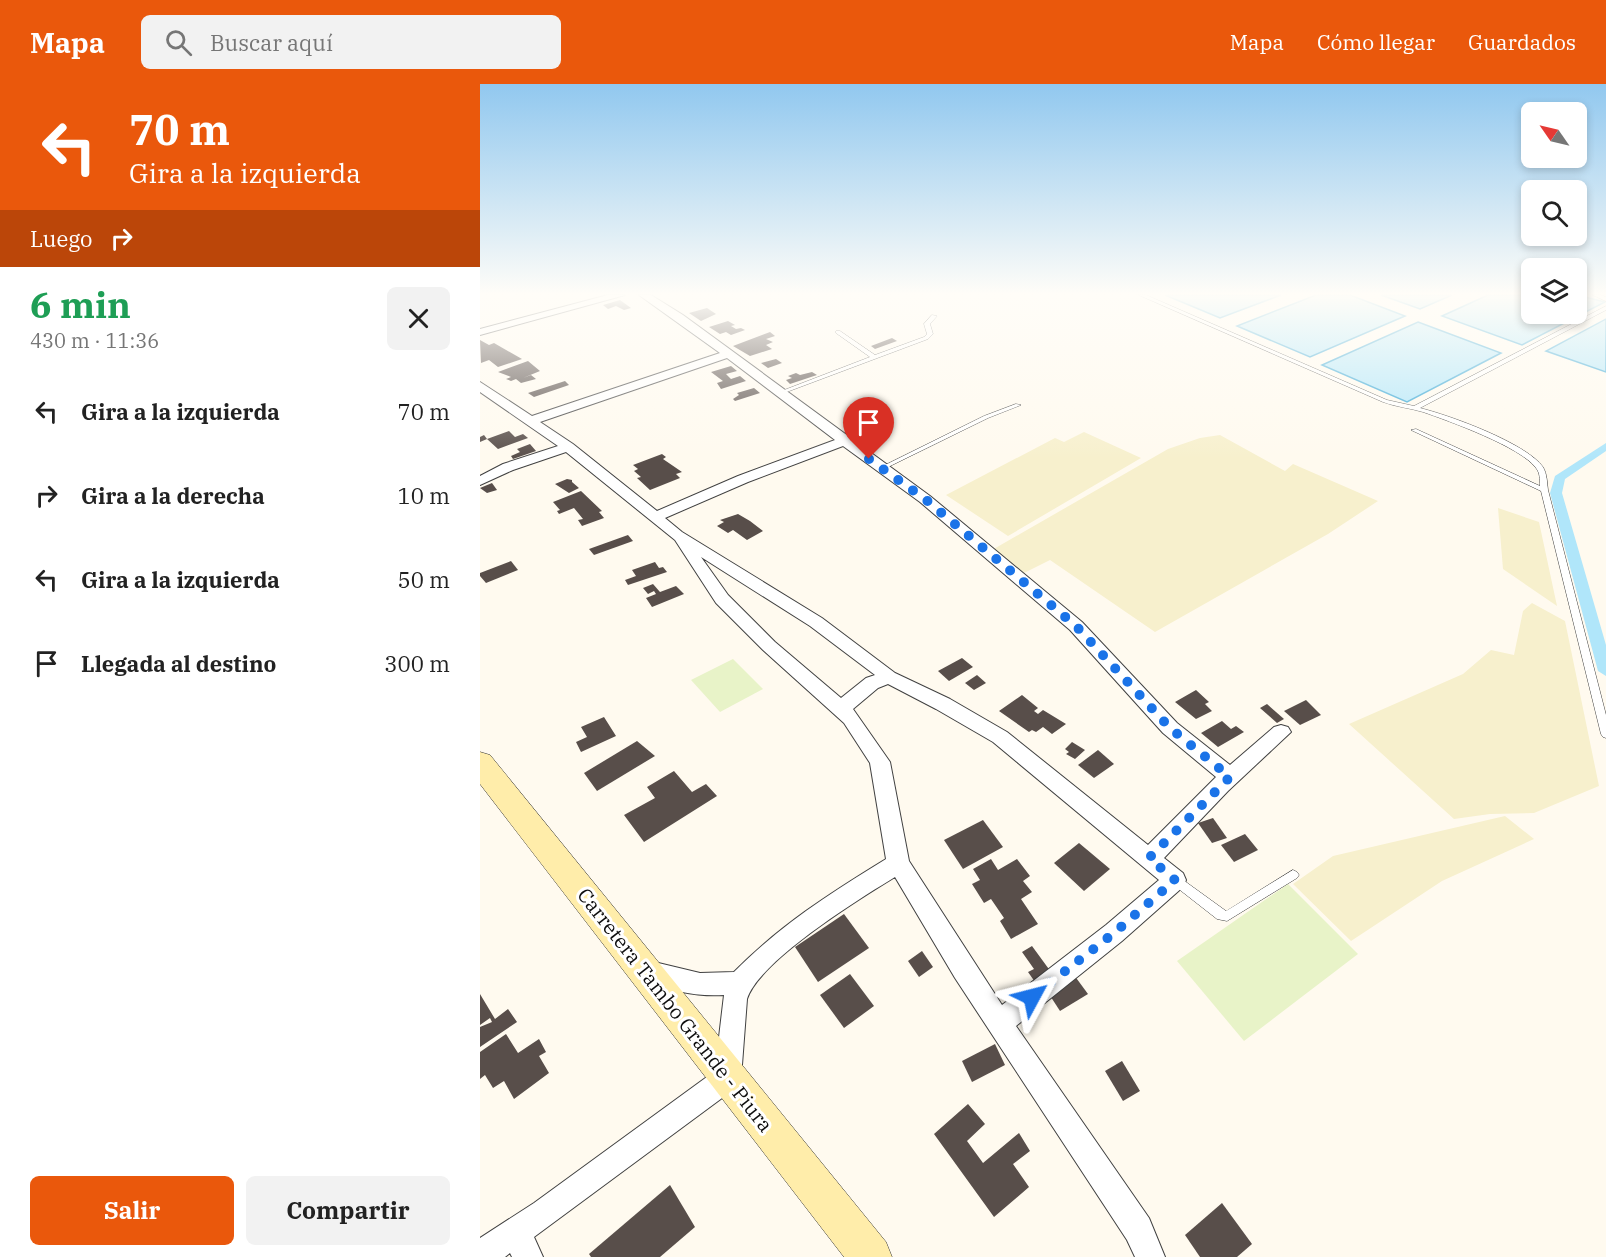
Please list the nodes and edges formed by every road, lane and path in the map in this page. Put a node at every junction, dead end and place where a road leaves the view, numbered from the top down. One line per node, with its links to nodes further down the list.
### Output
1 (723, 350): 6 (street)
2 (864, 350): 7 (lane)
3 (894, 350): 7 (lane)
4 (1267, 350): 11 (lane)
5 (1526, 350): 11 (lane)
6 (729, 354): 9 (street); 12 (street)
7 (874, 357): 9 (lane)
8 (480, 386): 12 (street)
9 (782, 392): 14 (street)
10 (1018, 405): 16 (lane)
11 (1413, 409): 18 (lane)
12 (531, 421): 15 (street)
13 (1414, 430): 18 (lane)
14 (845, 441): 16 (street); 19 (street)
15 (568, 447): 17 (street); 19 (street)
16 (882, 468): 26 (street)
17 (480, 481)
18 (1544, 490): 24 (lane)
19 (656, 517): 20 (street)
20 (677, 535): 21 (street); 22 (street)
21 (889, 677): 22 (street); 27 (street)
22 (841, 708): 28 (street)
23 (1281, 732): 26 (street)
24 (1606, 734)
25 (480, 763): 31 (main road, Carretera Tambo Grande - Piura)
26 (1230, 777): 27 (street)
27 (1149, 858): 30 (street)
28 (898, 862): 32 (street); 33 (street)
29 (1293, 875): 30 (lane)
30 (1175, 880): 33 (street)
31 (643, 970): 32 (street); 34 (main road, Carretera Tambo Grande - Piura)
32 (740, 983): 34 (street)
33 (1000, 1023): 38 (street)
34 (728, 1078): 35 (street); 37 (main road, Carretera Tambo Grande - Piura)
35 (522, 1244): 36 (street)
36 (480, 1256)
37 (871, 1257)
38 (1150, 1257)

